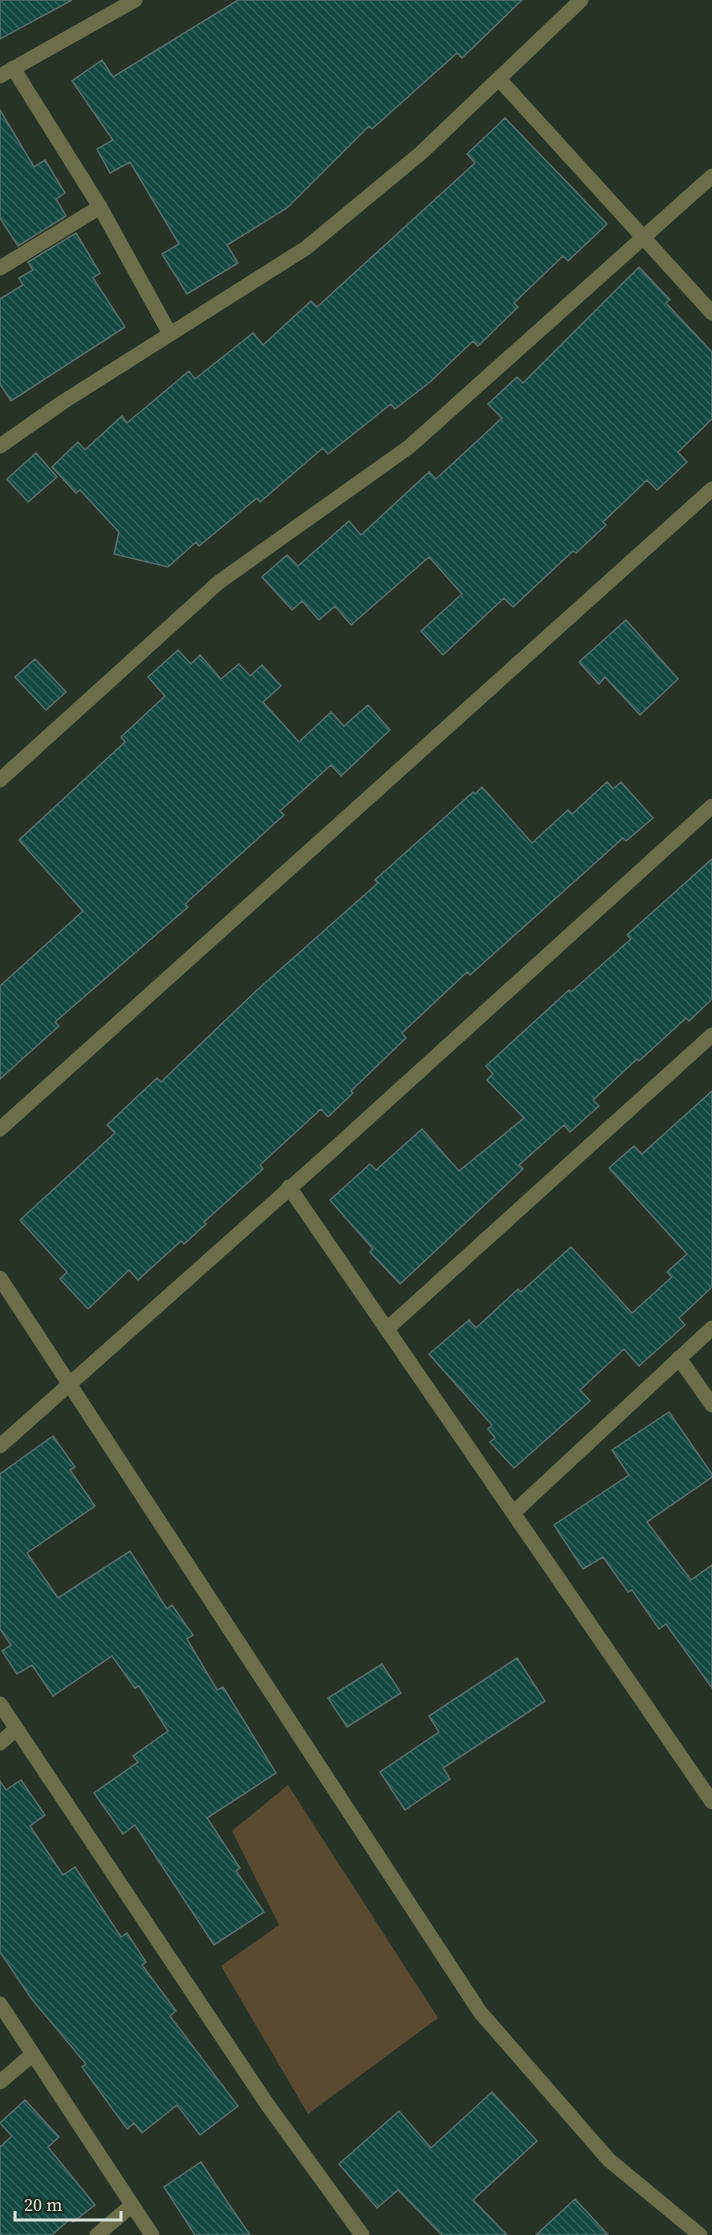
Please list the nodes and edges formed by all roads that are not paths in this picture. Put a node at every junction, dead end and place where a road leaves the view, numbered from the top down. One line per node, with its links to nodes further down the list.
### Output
1 (135, 0): 3 (street)
2 (581, 0): 4 (street)
3 (6, 72): 6 (street)
4 (499, 79): 7 (street); 10 (street)
5 (712, 176): 7 (street)
6 (100, 207): 8 (street); 10 (street)
7 (645, 238): 9 (street); 13 (street)
8 (0, 268)
9 (712, 313)
10 (170, 334): 11 (street)
11 (0, 446)
12 (712, 489): 16 (street)
13 (0, 780)
14 (712, 806): 17 (street)
15 (712, 1035): 19 (street)
16 (0, 1129)
17 (289, 1187): 19 (street); 22 (street)
18 (0, 1278): 22 (street)
19 (388, 1328): 25 (street)
20 (712, 1328): 21 (street)
21 (679, 1358): 23 (street); 25 (street)
22 (68, 1383): 24 (street); 37 (street)
23 (712, 1405)
24 (0, 1446)
25 (513, 1513): 29 (street)
26 (0, 1704): 27 (street)
27 (16, 1729): 28 (street); 36 (street)
28 (0, 1743)
29 (712, 1802)
30 (0, 2004): 31 (street)
31 (33, 2054): 32 (street); 33 (street)
32 (0, 2082)
33 (131, 2206): 34 (street); 35 (street)
34 (97, 2235)
35 (152, 2235)
36 (363, 2235)
37 (700, 2235)

